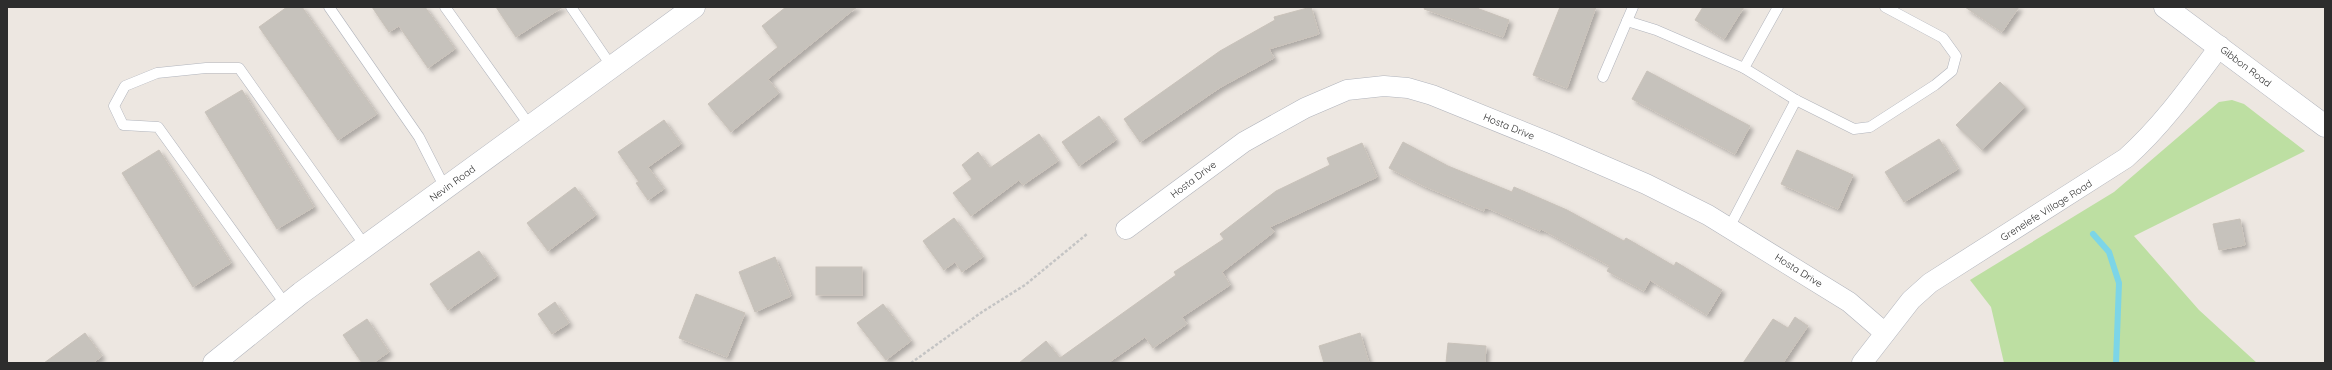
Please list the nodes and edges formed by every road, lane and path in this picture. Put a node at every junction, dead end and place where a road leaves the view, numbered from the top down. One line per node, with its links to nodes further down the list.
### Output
1 (329, 7): 17 (lane)
2 (445, 7): 15 (lane)
3 (571, 7): 11 (lane)
4 (694, 7): 11 (main road, Nevin Road)
5 (1633, 7): 9 (lane)
6 (1778, 7): 12 (lane)
7 (1885, 7): 14 (lane)
8 (2165, 7): 10 (main road, Gibbon Road)
9 (1627, 21): 12 (lane); 13 (lane)
10 (2220, 46): 16 (main road, Gibbon Road); 23 (street, Grenelefe Village Road)
11 (612, 67): 15 (main road, Nevin Road)
12 (1744, 68): 14 (lane)
13 (1603, 77)
14 (1796, 100): 18 (lane)
15 (530, 126): 17 (main road, Nevin Road)
16 (2325, 126)
17 (445, 188): 21 (main road, Nevin Road)
18 (1729, 228): 19 (street, Hosta Drive); 23 (street, Hosta Drive)
19 (1126, 229)
20 (1087, 234): 25 (path)
21 (366, 247): 22 (main road, Nevin Road); 22 (lane)
22 (286, 305): 24 (main road, Nevin Road)
23 (1886, 333): 26 (street, Grenelefe Village Road)
24 (214, 363)
25 (911, 363)
26 (1862, 363)

